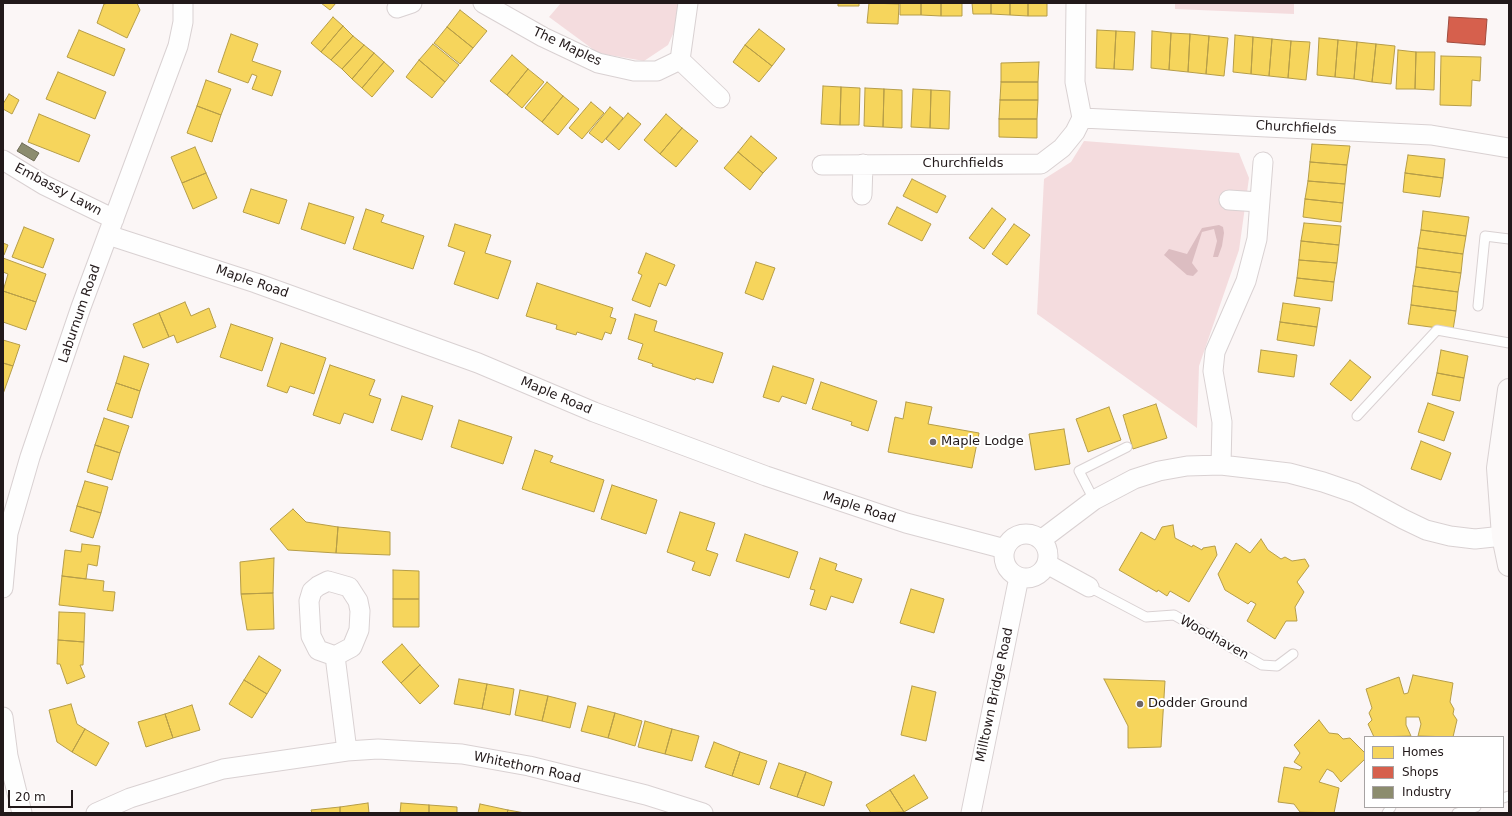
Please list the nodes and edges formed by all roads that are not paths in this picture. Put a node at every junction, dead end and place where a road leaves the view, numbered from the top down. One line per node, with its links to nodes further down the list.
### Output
1 (183, 3): 16 (street, Laburnum Road)
2 (483, 3): 5 (street, The Maples)
3 (688, 3): 5 (street)
4 (1076, 3): 7 (street)
5 (680, 60): 6 (street)
6 (720, 98)
7 (1082, 118): 8 (street, Churchfields); 11 (street, Churchfields)
8 (1509, 148)
9 (3, 160): 16 (street, Embassy Lawn)
10 (1263, 162): 15 (street)
11 (863, 164): 12 (street, Churchfields); 13 (street)
12 (822, 165)
13 (862, 195)
14 (1229, 200): 15 (street)
15 (1258, 202): 23 (street)
16 (111, 227): 27 (street, Maple Road); 32 (street, Laburnum Road)
17 (1509, 240): 18 (lane)
18 (1478, 306)
19 (1509, 342): 21 (lane)
20 (1509, 390): 25 (main road)
21 (1357, 416)
22 (1127, 447): 24 (lane)
23 (1221, 466): 24 (street); 25 (street)
24 (1094, 500): 26 (street)
25 (1503, 536): 29 (main road)
26 (1041, 540): 27 (street); 28 (street)
27 (1005, 549): 30 (street)
28 (1046, 564): 30 (street); 31 (street, Woodhaven)
29 (1509, 565)
30 (1019, 577): 41 (street, Milltown Bridge Road)
31 (1089, 587): 33 (lane, Woodhaven)
32 (3, 588)
33 (1293, 654)
34 (335, 656): 36 (street)
35 (3, 717): 38 (street)
36 (347, 751): 39 (street, Whitethorn Road); 40 (street, Whitethorn Road)
37 (1473, 808): 42 (lane)
38 (22, 813)
39 (96, 813)
40 (703, 813)
41 (971, 813)
42 (1456, 813)

